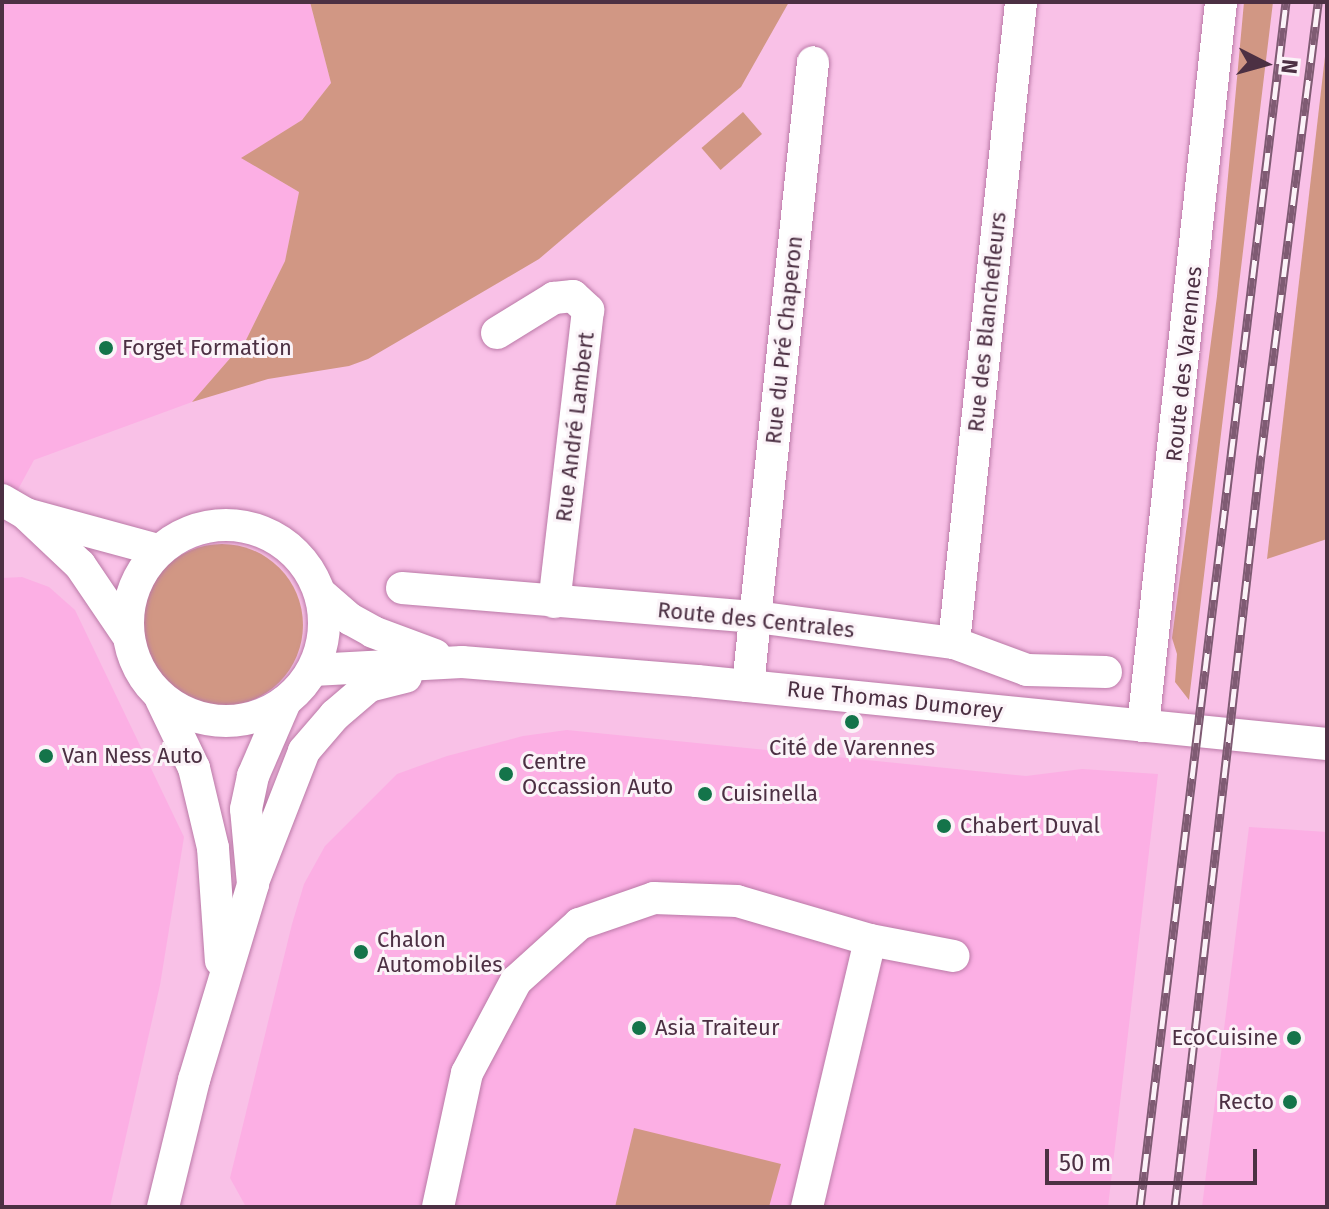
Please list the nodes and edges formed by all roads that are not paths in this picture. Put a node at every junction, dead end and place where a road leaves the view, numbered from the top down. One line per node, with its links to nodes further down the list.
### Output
1 (1021, 2): 12 (street, Rue des Blanchefleurs)
2 (1221, 2): 19 (street, Route des Varennes)
3 (813, 62): 10 (street, Rue du Pré Chaperon)
4 (497, 333): 9 (street, Rue André Lambert)
5 (14, 507): 6 (street); 11 (street)
6 (158, 550): 8 (street); 11 (street)
7 (402, 588): 9 (street, Route des Centrales)
8 (320, 593): 13 (street, Rue Thomas Dumorey); 14 (street)
9 (554, 602): 10 (street, Route des Centrales)
10 (756, 617): 12 (street, Route des Centrales); 16 (street, Rue du Pré Chaperon)
11 (126, 633): 17 (street)
12 (954, 643): 15 (street, Route des Centrales)
13 (462, 662): 14 (street, Rue Thomas Dumorey); 16 (street, Rue Thomas Dumorey); 21 (street)
14 (313, 670): 18 (street)
15 (1106, 672)
16 (748, 686): 19 (street, Rue Thomas Dumorey)
17 (161, 699): 18 (street); 24 (street)
18 (285, 702): 21 (street)
19 (1143, 726): 20 (street, Rue Thomas Dumorey)
20 (1327, 744)
21 (253, 884): 24 (street)
22 (870, 940): 23 (street); 26 (street); 27 (street)
23 (953, 956)
24 (223, 980): 25 (street)
25 (163, 1207)
26 (438, 1207)
27 (807, 1207)

